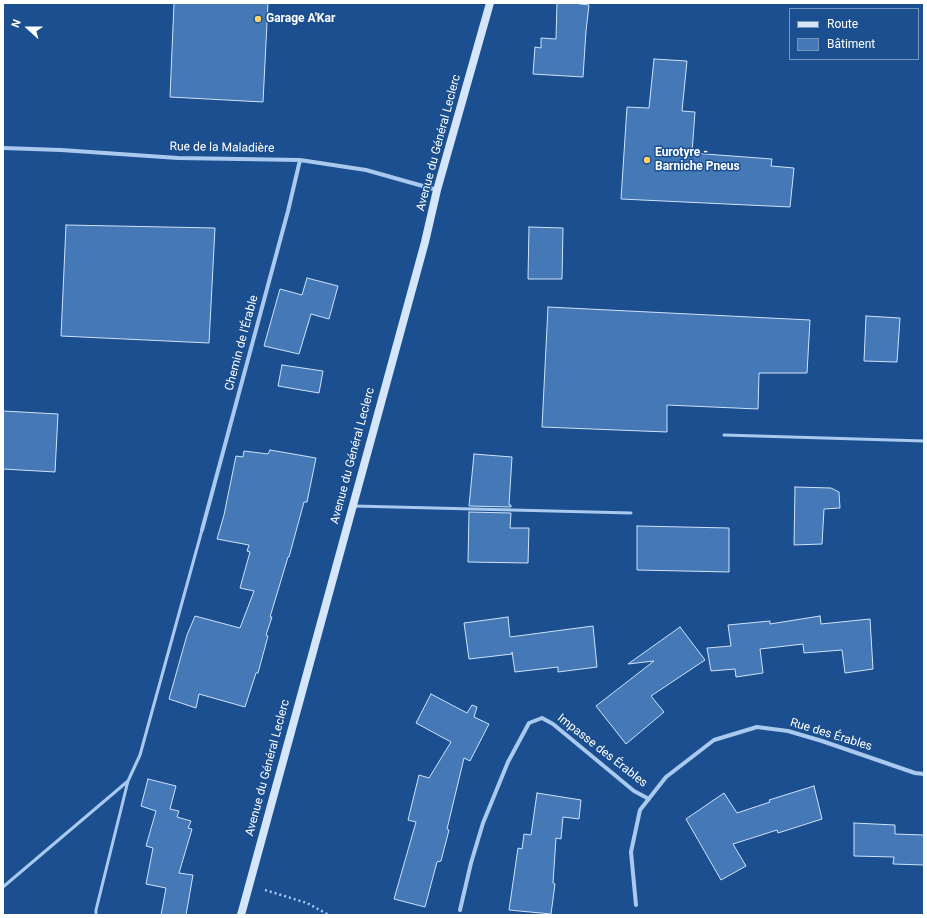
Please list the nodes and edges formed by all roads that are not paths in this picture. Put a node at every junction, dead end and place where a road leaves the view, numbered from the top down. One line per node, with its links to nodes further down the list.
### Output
1 (490, 3): 4 (main road, Avenue du Général Leclerc)
2 (3, 148): 3 (street, Rue de la Maladière)
3 (300, 160): 4 (street, Rue de la Maladière); 9 (street, Chemin de l'Érable)
4 (437, 190): 7 (main road, Avenue du Général Leclerc)
5 (724, 435): 6 (lane)
6 (924, 440)
7 (352, 506): 8 (lane); 17 (main road, Avenue du Général Leclerc)
8 (631, 513)
9 (202, 530): 11 (lane)
10 (924, 774): 12 (street, Rue des Érables)
11 (128, 781): 13 (lane); 16 (lane)
12 (649, 799): 14 (street, Rue des Érables); 15 (street, Impasse des Érables)
13 (3, 887)
14 (636, 904)
15 (460, 910)
16 (96, 915)
17 (241, 915)

